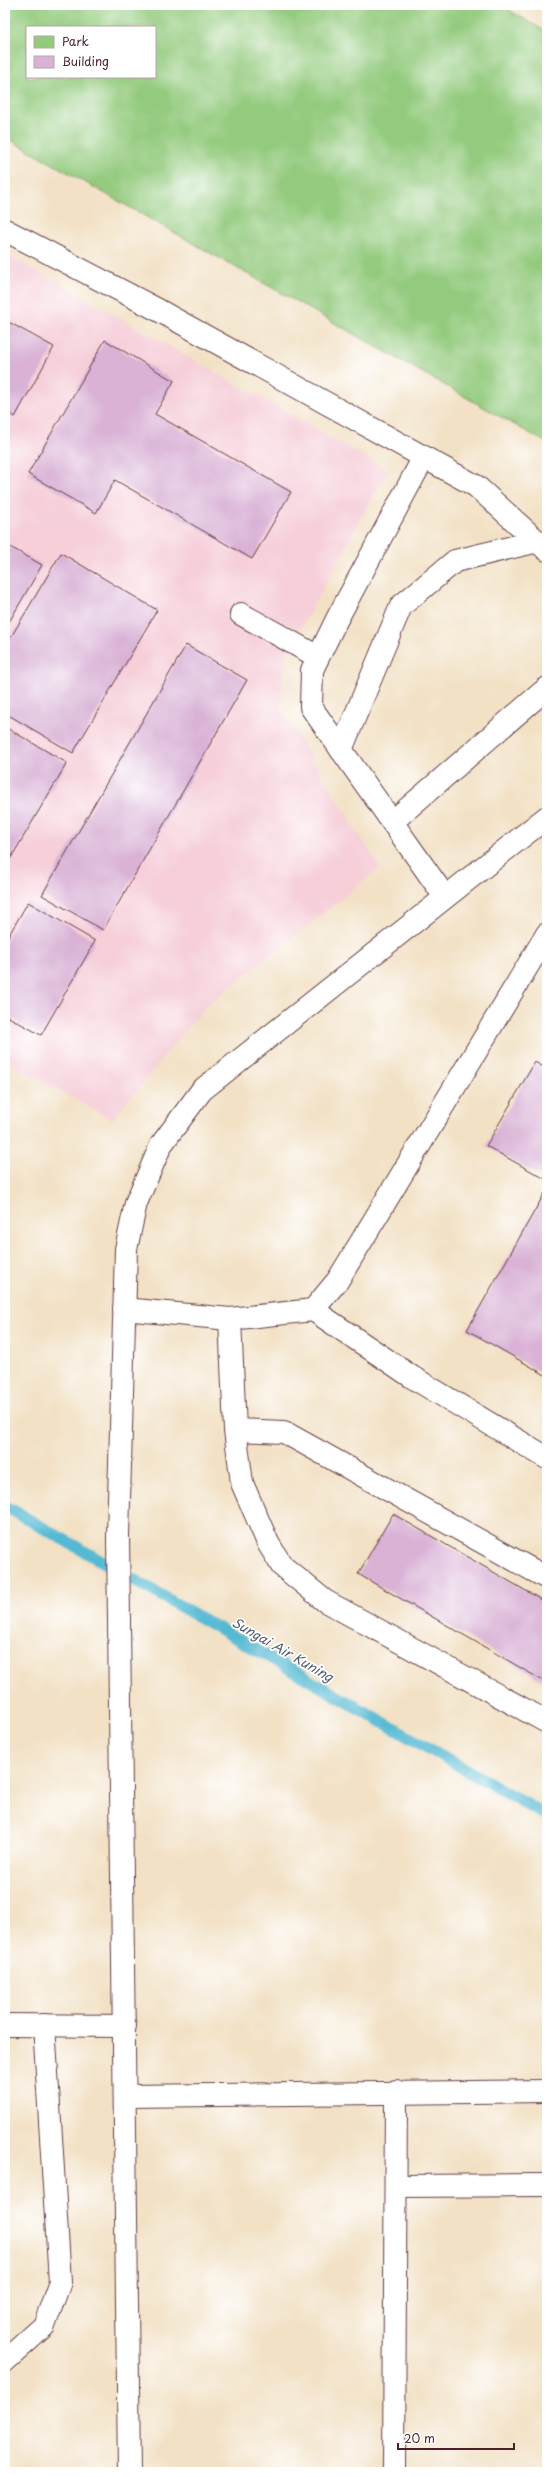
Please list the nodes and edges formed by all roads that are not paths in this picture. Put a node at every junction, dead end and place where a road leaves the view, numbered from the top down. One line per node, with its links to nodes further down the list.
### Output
1 (5, 230): 2 (lane)
2 (424, 457): 3 (lane); 5 (lane)
3 (543, 546): 7 (lane)
4 (241, 614): 5 (lane)
5 (318, 657): 7 (lane)
6 (547, 688): 9 (lane)
7 (341, 750): 9 (lane)
8 (547, 817): 10 (lane)
9 (392, 822): 10 (lane)
10 (445, 897): 12 (lane)
11 (547, 934): 13 (lane)
12 (124, 1309): 14 (lane); 21 (lane)
13 (313, 1310): 14 (lane); 16 (lane)
14 (230, 1319): 15 (lane)
15 (235, 1430): 17 (lane); 18 (lane)
16 (547, 1458)
17 (547, 1578)
18 (547, 1722)
19 (5, 2025): 20 (lane)
20 (44, 2026): 21 (lane); 27 (lane)
21 (125, 2026): 24 (lane)
22 (396, 2091): 23 (lane); 24 (lane); 26 (lane)
23 (547, 2091)
24 (126, 2096): 28 (lane)
25 (547, 2184): 26 (lane)
26 (396, 2186): 29 (lane)
27 (5, 2361)
28 (129, 2472)
29 (394, 2472)

